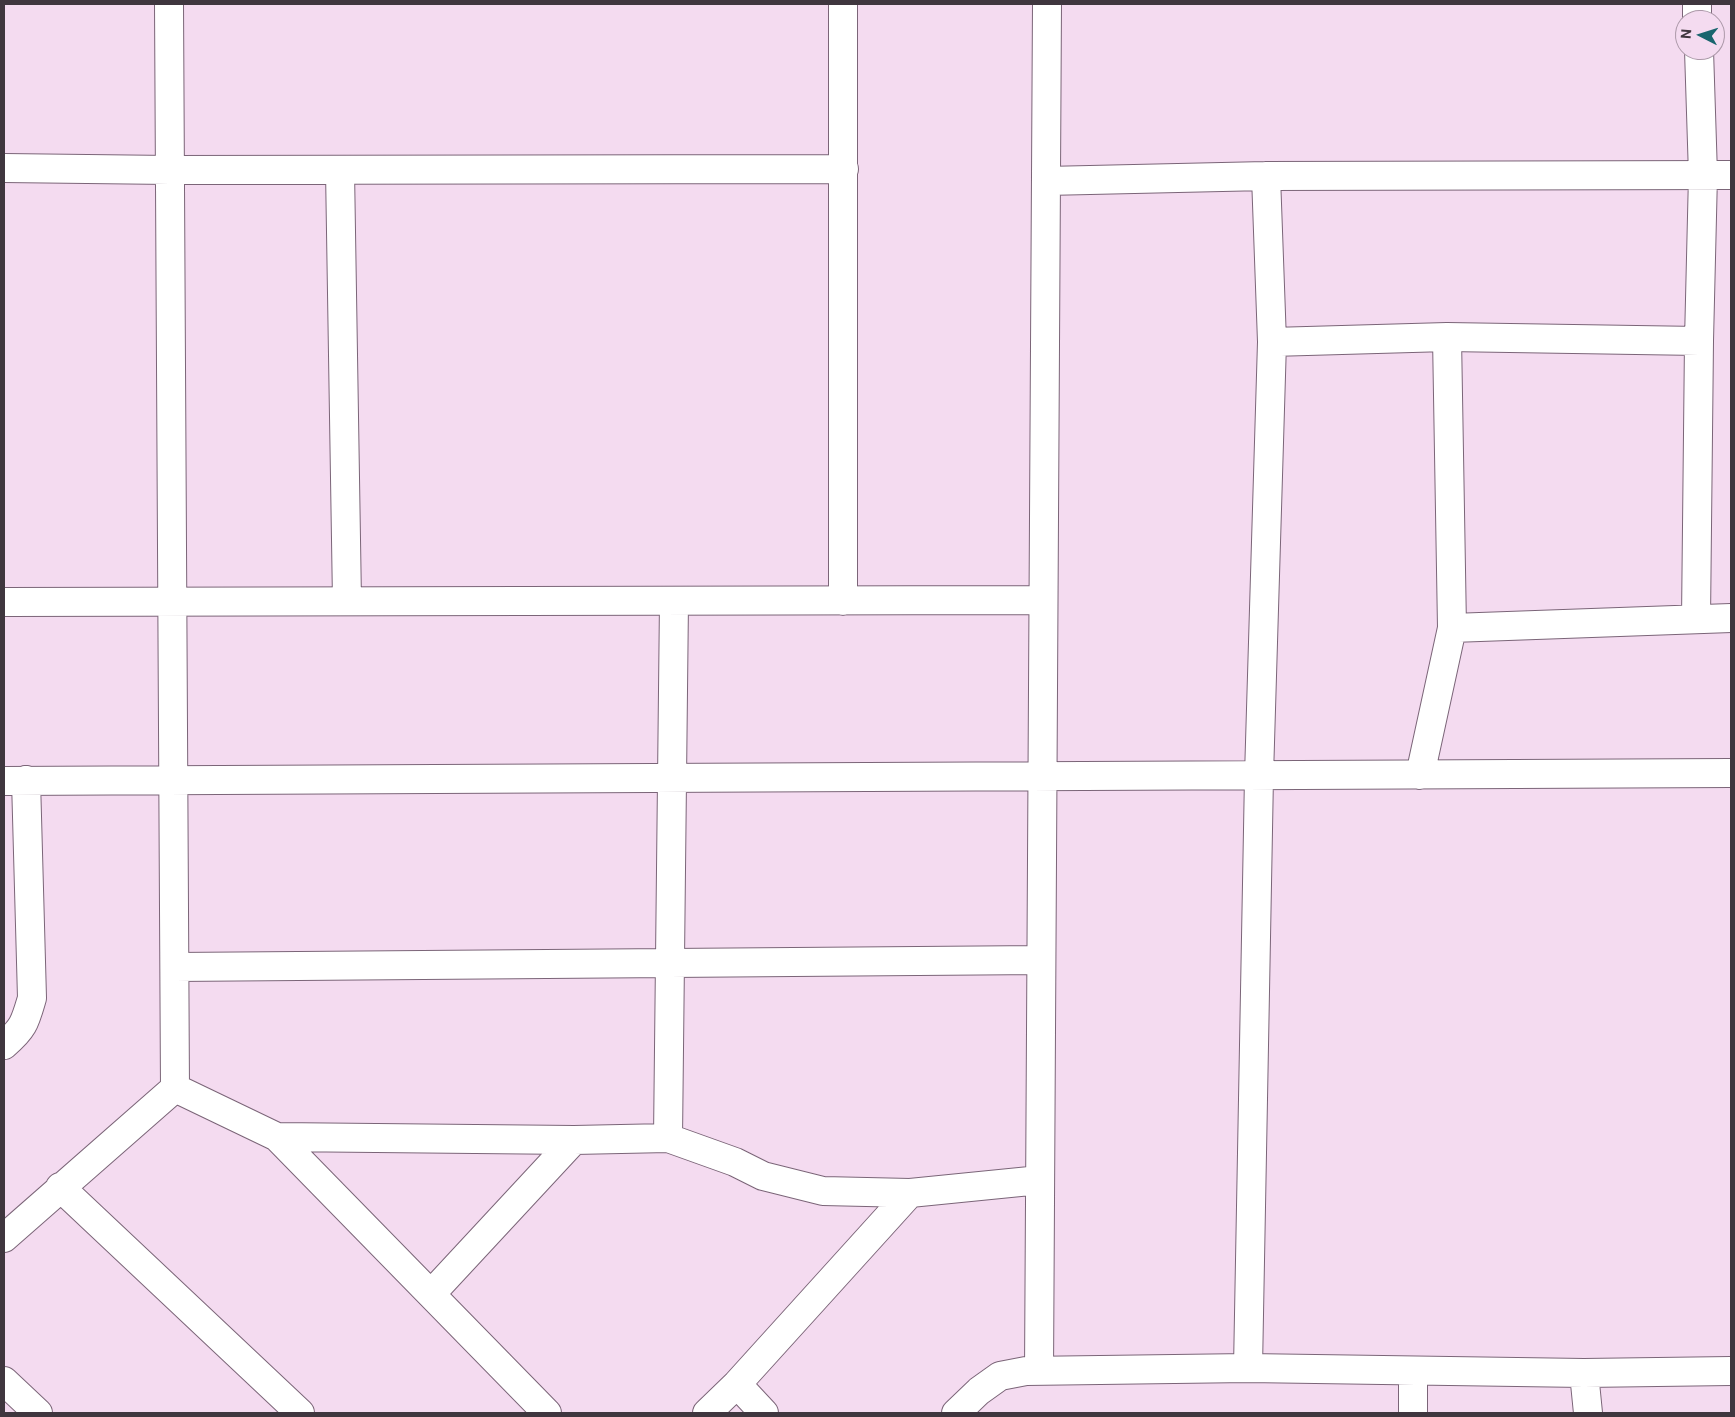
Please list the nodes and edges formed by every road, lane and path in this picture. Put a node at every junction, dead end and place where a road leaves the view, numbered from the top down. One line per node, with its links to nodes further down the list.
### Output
1 (169, 4): 7 (street)
2 (843, 4): 6 (street)
3 (1047, 4): 12 (street)
4 (1698, 60): 9 (street)
5 (4, 168): 7 (street)
6 (844, 169): 8 (street); 19 (street)
7 (170, 170): 8 (street); 21 (street)
8 (340, 170): 17 (street)
9 (1703, 174): 10 (street); 11 (street); 14 (street)
10 (1731, 175)
11 (1266, 176): 12 (street); 15 (street)
12 (1046, 181): 16 (street)
13 (1447, 337): 14 (street); 15 (street); 24 (street)
14 (1699, 341): 22 (street)
15 (1272, 342): 28 (street)
16 (1042, 600): 19 (street); 27 (street)
17 (347, 601): 18 (street); 21 (street)
18 (674, 601): 19 (street); 29 (street)
19 (843, 601)
20 (4, 602): 21 (street)
21 (172, 602): 31 (street)
22 (1696, 618): 23 (street); 24 (street)
23 (1731, 618)
24 (1452, 628): 26 (street)
25 (1731, 774): 26 (street)
26 (1420, 775): 28 (street)
27 (1042, 776): 28 (street); 29 (street); 32 (street)
28 (1259, 776): 45 (street)
29 (672, 777): 31 (street); 33 (street)
30 (15, 780): 31 (street); 35 (street)
31 (174, 780): 34 (street)
32 (1041, 960): 33 (street); 40 (street)
33 (670, 964): 34 (street); 38 (street)
34 (175, 967): 36 (street)
35 (4, 1045)
36 (175, 1088): 37 (street); 41 (street)
37 (277, 1137): 39 (street); 44 (street)
38 (668, 1138): 39 (street); 42 (street)
39 (574, 1140): 44 (street)
40 (1040, 1180): 42 (street); 46 (street)
41 (60, 1187): 43 (street); 53 (street)
42 (910, 1193): 51 (street)
43 (4, 1238)
44 (431, 1294): 54 (street)
45 (1248, 1368): 46 (street); 47 (street)
46 (1039, 1370): 57 (street)
47 (1413, 1371): 49 (street); 58 (street)
48 (1731, 1371): 49 (street)
49 (1584, 1373): 59 (street)
50 (4, 1381): 52 (street)
51 (737, 1384): 55 (street); 56 (street)
52 (38, 1413)
53 (300, 1413)
54 (547, 1413)
55 (708, 1413)
56 (764, 1413)
57 (956, 1413)
58 (1413, 1413)
59 (1588, 1413)

